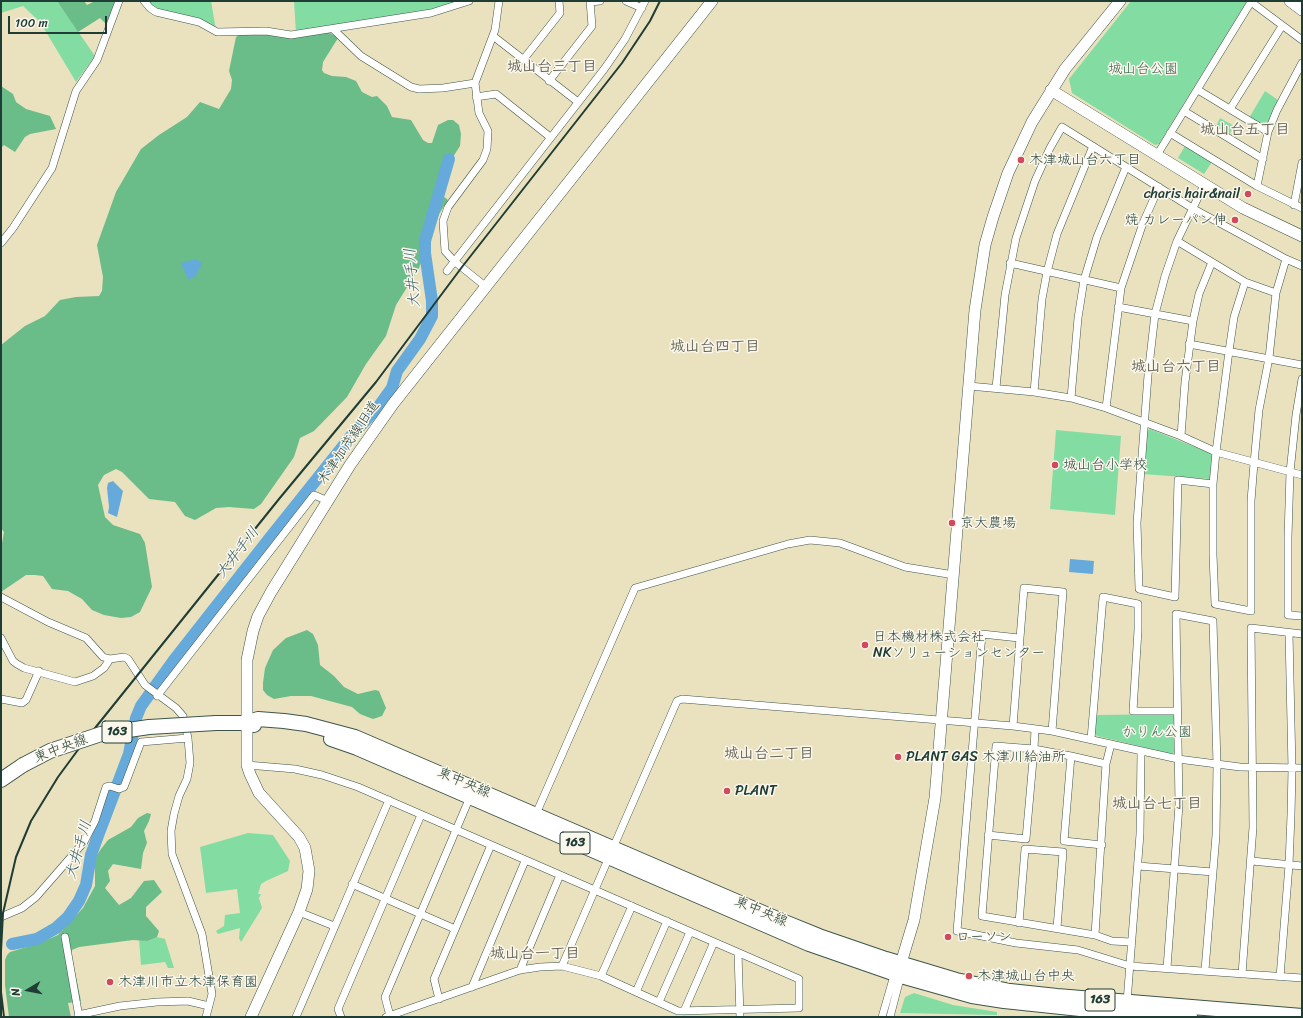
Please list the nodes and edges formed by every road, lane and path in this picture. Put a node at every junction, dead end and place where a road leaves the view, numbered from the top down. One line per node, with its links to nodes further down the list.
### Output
1 (119, 1): 44 (street)
2 (144, 1): 15 (street)
3 (469, 1): 15 (street)
4 (499, 1): 16 (street)
5 (559, 1): 18 (street)
6 (590, 1): 7 (street); 20 (street)
7 (600, 1)
8 (626, 1): 12 (street)
9 (712, 1): 54 (street, 木津加茂線旧道)
10 (1120, 1): 22 (street)
11 (1290, 1): 13 (street)
12 (644, 5): 25 (street)
13 (1302, 10)
14 (1282, 26): 17 (street); 23 (street); 26 (street)
15 (333, 29): 21 (street)
16 (492, 36): 18 (street); 21 (street)
17 (1302, 40)
18 (523, 60): 20 (street)
19 (1302, 63): 28 (street)
20 (549, 81): 25 (street)
21 (475, 83): 24 (street)
22 (1051, 90): 32 (street); 65 (street)
23 (1198, 90): 26 (street); 27 (street)
24 (476, 97): 30 (street); 46 (street)
25 (578, 102): 30 (street)
26 (1230, 109): 28 (street)
27 (1184, 111): 29 (street); 33 (street)
28 (1268, 132): 33 (street)
29 (1170, 133): 32 (street); 37 (street)
30 (550, 137): 46 (street)
31 (1093, 146): 35 (street); 48 (street); 51 (street)
32 (1157, 155): 36 (street)
33 (1263, 159): 37 (street)
34 (1302, 163): 39 (street)
35 (1126, 167): 38 (street); 52 (street)
36 (1204, 185): 40 (street); 42 (street)
37 (1257, 186): 39 (street)
38 (1159, 187): 40 (street); 55 (street)
39 (1294, 205): 41 (street)
40 (1192, 208): 43 (street); 45 (street)
41 (1302, 208)
42 (1302, 236)
43 (1178, 241): 47 (street); 58 (street)
44 (1, 243)
45 (1286, 259): 49 (street); 56 (street)
46 (454, 261): 50 (street); 54 (street)
47 (1212, 262): 53 (street); 59 (street)
48 (1010, 264): 51 (street); 66 (street)
49 (1302, 266)
50 (446, 271)
51 (1047, 272): 52 (street); 67 (street)
52 (1084, 280): 55 (street); 68 (street)
53 (1245, 282): 56 (street); 61 (street)
54 (485, 286): 77 (street, 木津加茂線旧道)
55 (1121, 288): 57 (street)
56 (1276, 293): 62 (street)
57 (1118, 307): 58 (street); 69 (street)
58 (1155, 314): 59 (street); 70 (street)
59 (1192, 321): 60 (street)
60 (1189, 344): 61 (street); 71 (street)
61 (1228, 351): 62 (street); 72 (street)
62 (1269, 358): 63 (street); 73 (street)
63 (1302, 365)
64 (1302, 380): 74 (street)
65 (969, 386): 66 (street); 78 (street)
66 (996, 388): 67 (street)
67 (1034, 392): 68 (street)
68 (1071, 398): 69 (street)
69 (1106, 408): 70 (street)
70 (1144, 422): 71 (street); 76 (street)
71 (1181, 436): 72 (street)
72 (1216, 452): 73 (street); 76 (street)
73 (1254, 462): 74 (street); 76 (street)
74 (1290, 472): 75 (street); 80 (street)
75 (1302, 475)
76 (1213, 484)
77 (328, 501): 87 (street, 木津加茂線旧道); 92 (street)
78 (954, 575): 90 (street); 112 (street)
79 (1, 597): 85 (street)
80 (1302, 616)
81 (1289, 633): 82 (street); 106 (street); 108 (street)
82 (1302, 634)
83 (1, 638): 86 (street)
84 (1019, 638): 91 (street); 93 (street); 95 (street)
85 (110, 659): 86 (street); 87 (street)
86 (38, 672): 88 (street)
87 (157, 696): 96 (street)
88 (1, 699)
89 (1177, 711): 97 (street); 102 (street); 105 (street)
90 (942, 720): 91 (street); 118 (street); 150 (street)
91 (975, 722): 93 (street); 146 (street)
92 (246, 723): 104 (street); 109 (highway, 東中央線 / 163, bridge); 110 (highway, 東中央線 / 163); 112 (highway, 東中央線 / 163)
93 (1013, 726): 94 (street)
94 (1035, 729): 95 (street); 99 (street)
95 (1052, 731): 97 (street)
96 (188, 738): 133 (street); 160 (street)
97 (1091, 739): 98 (street)
98 (1111, 744): 100 (street); 103 (street)
99 (1034, 749): 101 (street); 115 (street); 115 (street)
100 (1141, 751): 102 (street); 122 (street)
101 (1071, 756): 103 (street); 117 (street)
102 (1178, 759): 105 (street); 124 (street)
103 (1106, 764): 117 (street)
104 (248, 765): 111 (street); 131 (street)
105 (1216, 765): 106 (street); 125 (street)
106 (1254, 767): 108 (street); 120 (street)
107 (1302, 768): 108 (street)
108 (1292, 769): 121 (street)
109 (1, 780)
110 (470, 797): 114 (street); 118 (highway, 東中央線 / 163)
111 (389, 800): 113 (street); 127 (street)
112 (536, 814): 118 (highway, 東中央線 / 163)
113 (421, 815): 114 (street); 129 (street)
114 (455, 830): 116 (street); 132 (street)
115 (988, 835): 135 (street)
116 (491, 845): 119 (street); 138 (street)
117 (1102, 845): 140 (street)
118 (611, 853): 128 (street); 150 (highway, 東中央線 / 163)
119 (525, 861): 126 (street); 155 (street)
120 (1252, 861): 121 (street); 151 (street)
121 (1289, 865): 123 (street); 153 (street)
122 (1138, 866): 124 (street); 143 (street)
123 (1302, 866)
124 (1176, 870): 125 (street); 147 (street)
125 (1213, 872): 149 (street)
126 (560, 875): 128 (street); 148 (street)
127 (352, 884): 129 (street); 136 (street)
128 (595, 891): 130 (street); 145 (street)
129 (385, 898): 132 (street); 171 (street)
130 (632, 906): 134 (street); 152 (street)
131 (299, 912): 136 (street); 169 (street)
132 (420, 914): 138 (street); 165 (street)
133 (1, 917)
134 (667, 921): 139 (street); 156 (street)
135 (1019, 923): 137 (street); 137 (street)
136 (334, 926): 170 (street)
137 (1057, 928): 140 (street)
138 (455, 929): 157 (street)
139 (690, 932): 142 (street); 158 (street)
140 (1094, 934): 143 (street)
141 (65, 937): 164 (street)
142 (714, 942): 144 (street); 161 (street)
143 (1132, 942): 146 (street)
144 (738, 953): 162 (street); 162 (street)
145 (562, 966): 148 (street); 152 (street)
146 (1130, 966): 147 (street); 159 (street)
147 (1167, 968): 149 (street)
148 (520, 970): 155 (street)
149 (1205, 970): 151 (street)
150 (899, 971): 159 (highway, 東中央線 / 163); 163 (highway, 東中央線 / 163); 172 (street); 173 (street)
151 (1242, 974): 153 (street)
152 (601, 976): 156 (street)
153 (1280, 977): 154 (street)
154 (1302, 978)
155 (472, 987): 157 (street)
156 (636, 992): 158 (street)
157 (439, 999): 165 (street)
158 (659, 1002): 161 (street)
159 (1127, 1002): 167 (highway, 東中央線 / 163)
160 (209, 1006): 164 (street); 168 (street)
161 (684, 1011): 162 (street)
162 (740, 1013)
163 (1112, 1014): 166 (highway, 東中央線 / 163)
164 (78, 1016)
165 (388, 1016)
166 (1162, 1016): 174 (highway, 東中央線 / 163)
167 (1302, 1016)
168 (206, 1017)
169 (251, 1017)
170 (296, 1017)
171 (341, 1017)
172 (882, 1017)
173 (890, 1017)
174 (1190, 1017)

